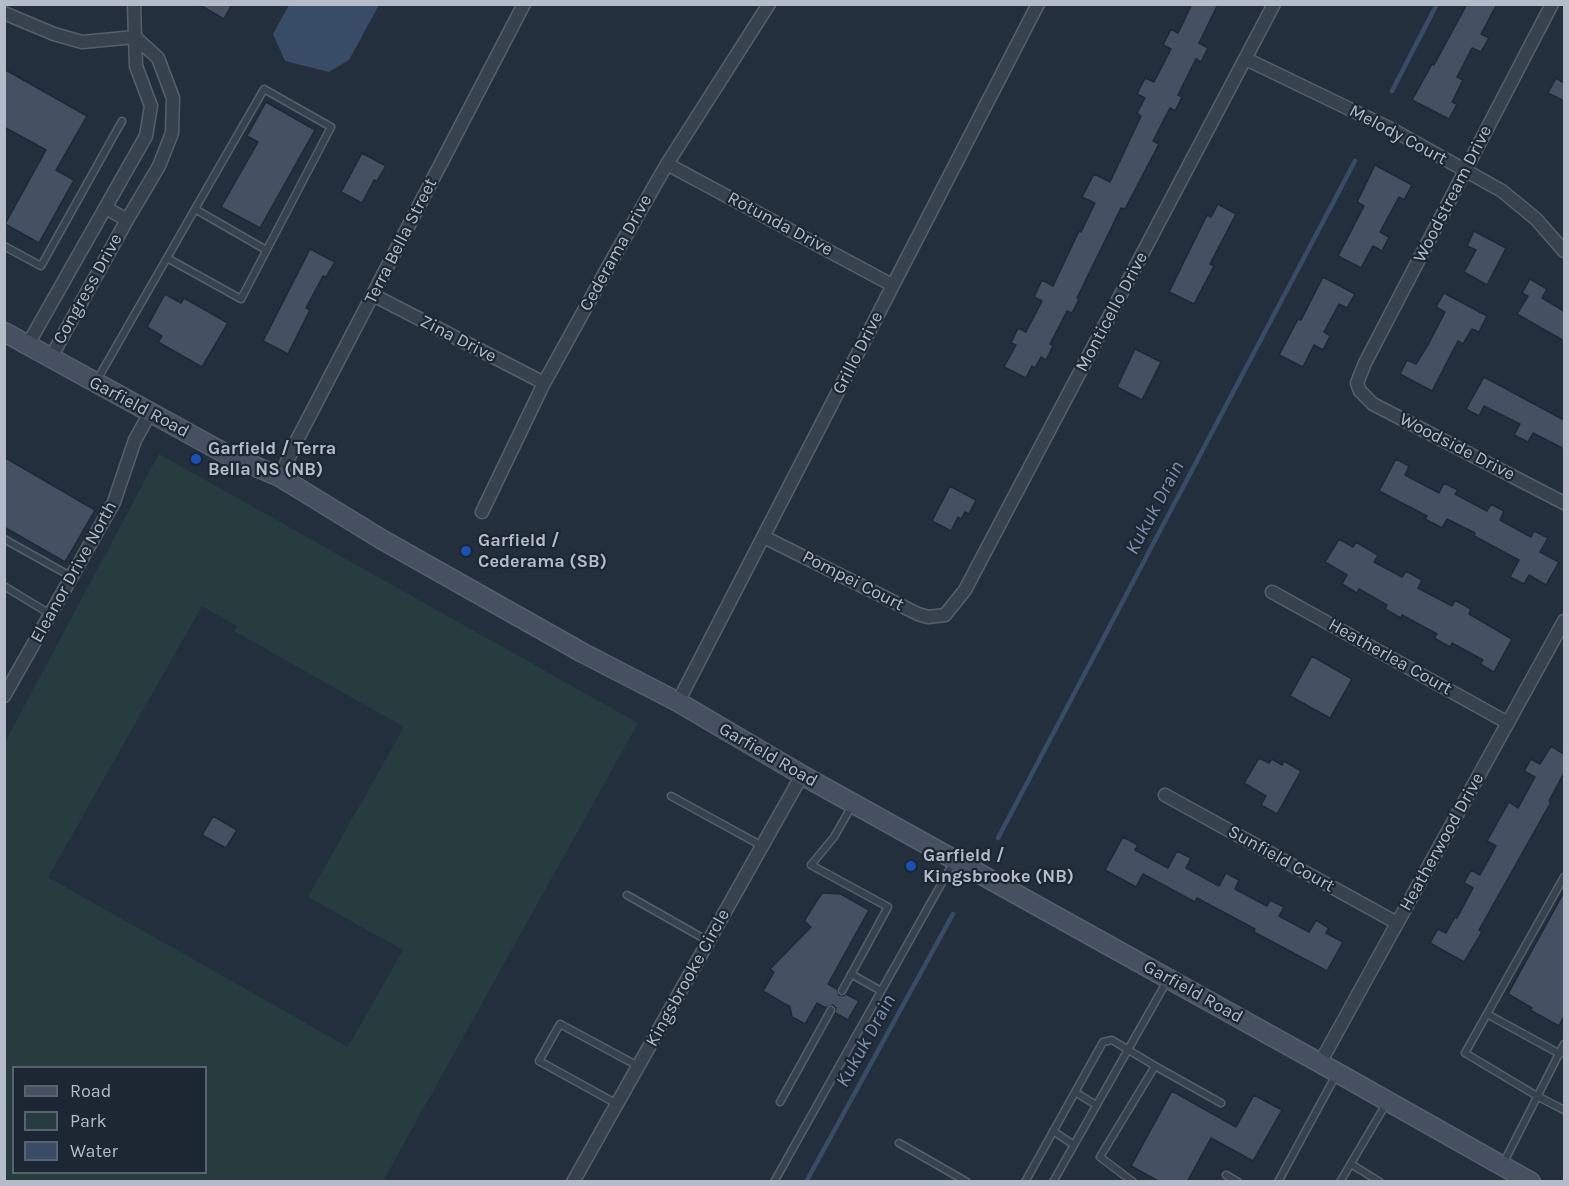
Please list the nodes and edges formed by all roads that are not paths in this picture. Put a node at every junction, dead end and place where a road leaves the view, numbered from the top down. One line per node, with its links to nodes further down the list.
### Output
1 (134, 4): 8 (street, Congress Drive)
2 (524, 4): 21 (street, Terra Bella Street)
3 (770, 4): 11 (street, Cederama Drive)
4 (1038, 4): 20 (street, Grillo Drive)
5 (1274, 4): 9 (street, Monticello Drive)
6 (1552, 4): 12 (street, Woodstream Drive)
7 (4, 13): 8 (street)
8 (135, 37): 13 (street, Congress Drive); 15 (street, Congress Drive)
9 (1246, 59): 12 (street, Melody Court); 38 (street, Monticello Drive)
10 (122, 121): 16 (lane)
11 (667, 164): 20 (street, Rotunda Drive); 26 (street, Cederama Drive)
12 (1465, 171): 18 (street, Melody Court); 27 (street, Woodstream Drive)
13 (106, 208): 15 (street, Congress Drive); 23 (street, Congress Drive)
14 (195, 209): 17 (lane); 17 (lane); 19 (lane)
15 (127, 220): 24 (street, Congress Drive)
16 (4, 246)
17 (266, 250): 19 (lane)
18 (1564, 251)
19 (167, 258): 25 (lane)
20 (892, 285): 32 (street, Grillo Drive)
21 (373, 295): 26 (street, Zina Drive); 29 (street, Terra Bella Street)
22 (4, 332): 23 (main road, Garfield Road)
23 (27, 346): 24 (main road, Garfield Road)
24 (50, 359): 25 (main road, Garfield Road)
25 (95, 383): 28 (main road, Garfield Road)
26 (544, 383): 31 (street, Cederama Drive)
27 (1357, 383): 30 (street, Woodside Drive)
28 (150, 413): 29 (main road, Garfield Road); 34 (street, Eleanor Drive North)
29 (280, 477): 41 (main road, Garfield Road)
30 (1564, 503)
31 (482, 512)
32 (764, 537): 38 (street, Pompei Court); 41 (street, Grillo Drive)
33 (4, 539): 34 (lane)
34 (72, 577): 37 (street, Eleanor Drive North)
35 (4, 586): 37 (lane)
36 (1272, 592): 42 (street, Heatherlea Court)
37 (51, 615): 40 (street, Eleanor Drive North)
38 (945, 615)
39 (1564, 621): 42 (street, Heatherwood Drive)
40 (4, 696)
41 (678, 702): 43 (main road, Garfield Road)
42 (1508, 723): 51 (street, Heatherwood Drive)
43 (802, 776): 46 (main road, Garfield Road); 47 (street, Kingsbrooke Circle)
44 (1165, 795): 51 (street, Sunfield Court)
45 (671, 796): 47 (lane)
46 (853, 804): 48 (main road, Garfield Road); 53 (lane)
47 (763, 846): 52 (street, Kingsbrooke Circle)
48 (955, 860): 54 (main road, Garfield Road); 55 (lane)
49 (1564, 877): 58 (lane)
50 (627, 895): 52 (lane)
51 (1397, 923): 62 (street, Heatherwood Drive)
52 (709, 941): 63 (street, Kingsbrooke Circle)
53 (851, 974): 55 (lane); 56 (lane)
54 (1168, 978): 60 (lane); 62 (main road, Garfield Road)
55 (881, 990): 81 (lane)
56 (842, 991)
57 (831, 1010): 69 (lane)
58 (1487, 1014): 61 (lane); 67 (lane)
59 (1564, 1044): 61 (lane)
60 (1128, 1050): 64 (lane); 66 (lane); 72 (lane)
61 (1560, 1054): 67 (lane)
62 (1320, 1062): 65 (main road, Garfield Road)
63 (638, 1066): 71 (street, Kingsbrooke Circle); 71 (lane)
64 (1155, 1066): 70 (lane); 85 (lane)
65 (1337, 1072): 68 (main road, Garfield Road); 87 (lane)
66 (1075, 1092): 72 (lane); 74 (lane)
67 (1537, 1096): 73 (lane); 78 (lane)
68 (1388, 1101): 77 (lane); 78 (main road, Garfield Road)
69 (780, 1102)
70 (1221, 1103)
71 (617, 1104): 80 (street, Kingsbrooke Circle)
72 (1096, 1106): 76 (lane)
73 (1564, 1110)
74 (1053, 1131): 76 (lane); 83 (lane)
75 (899, 1143): 82 (lane)
76 (1074, 1145): 84 (lane)
77 (1351, 1164): 88 (lane); 89 (lane)
78 (1502, 1165): 90 (main road, Garfield Road)
79 (1226, 1175): 86 (lane)
80 (573, 1182)
81 (774, 1182)
82 (967, 1182)
83 (1025, 1182)
84 (1053, 1182)
85 (1133, 1182)
86 (1238, 1182)
87 (1278, 1182)
88 (1340, 1182)
89 (1380, 1182)
90 (1531, 1182)

